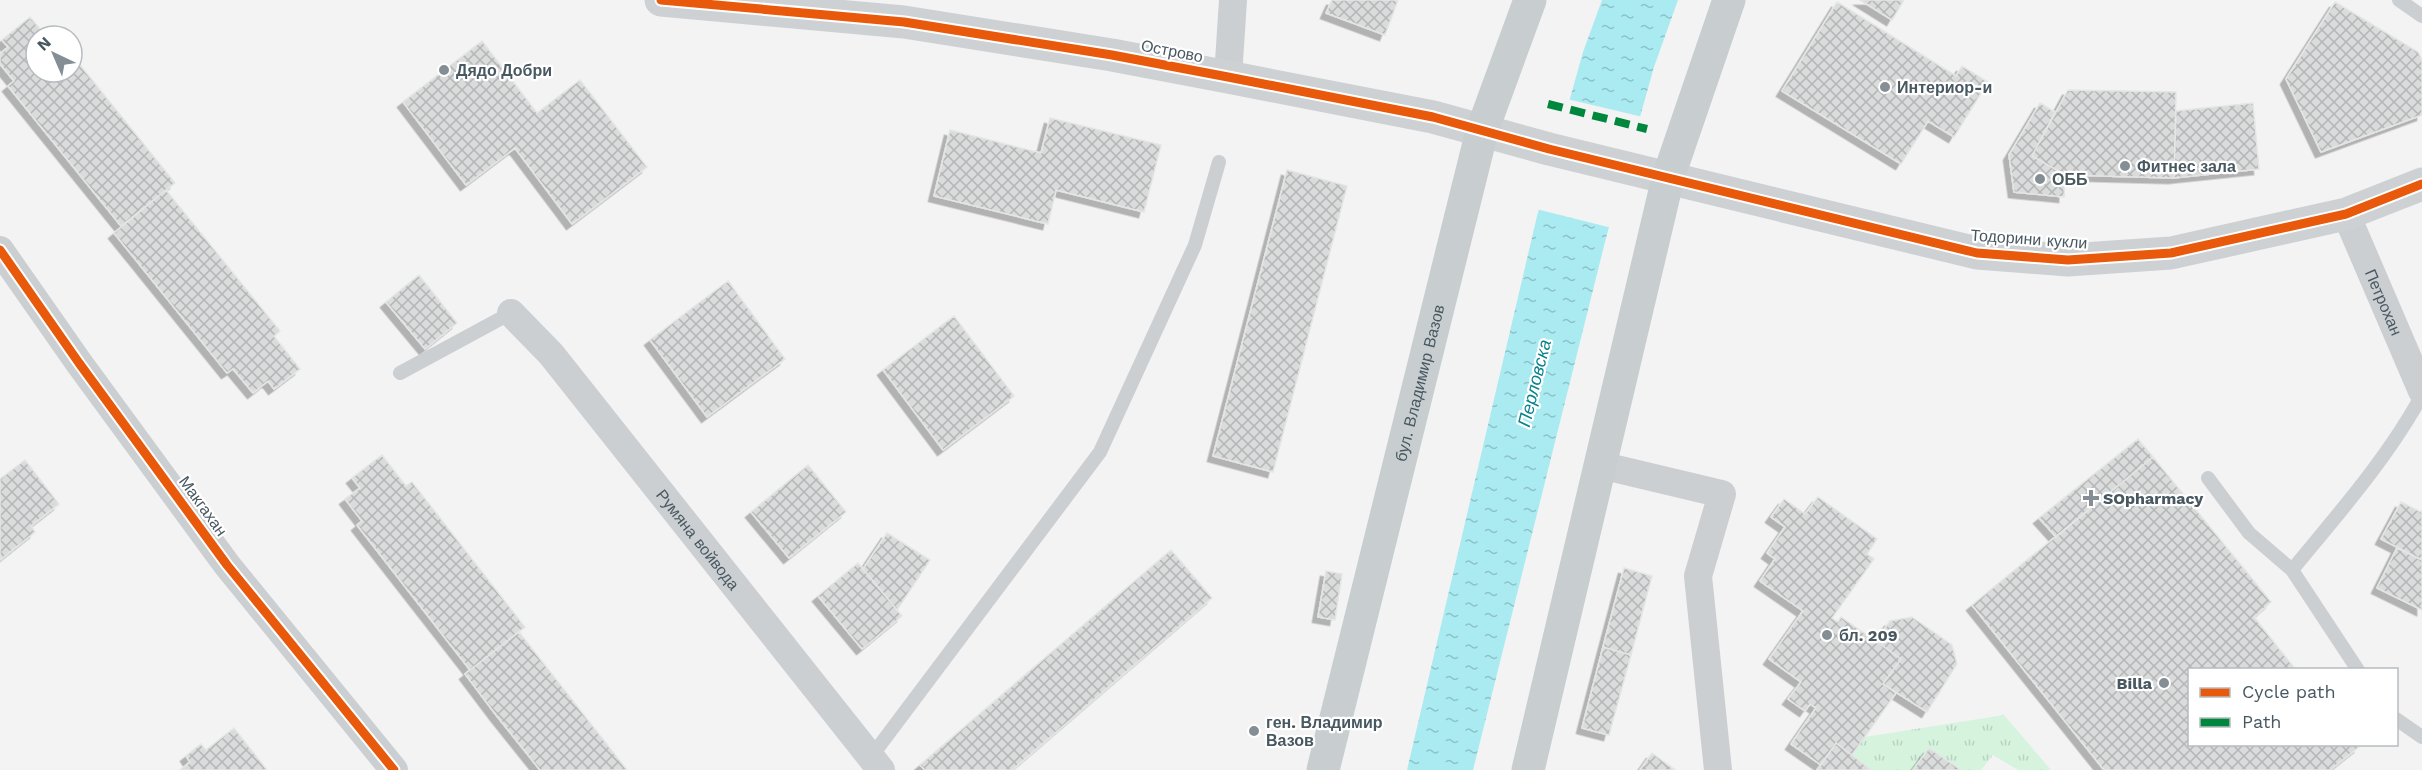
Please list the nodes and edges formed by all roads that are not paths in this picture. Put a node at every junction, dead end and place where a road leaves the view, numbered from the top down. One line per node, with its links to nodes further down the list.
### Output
1 (661, 0): 7 (street, Острово)
2 (1233, 0): 7 (street)
3 (1530, 0): 8 (main road, бул. Владимир Вазов)
4 (1729, 0): 10 (main road)
5 (2399, 0): 6 (lane)
6 (2422, 16)
7 (1228, 77): 8 (street, Острово)
8 (1482, 131): 10 (street, Острово); 25 (main road, бул. Владимир Вазов)
9 (1219, 162): 23 (lane)
10 (1668, 178): 12 (street, Тодорини кукли); 17 (main road)
11 (2422, 184): 12 (street, Тодорини кукли)
12 (2346, 214): 16 (street, Петрохан)
13 (0, 250): 24 (street, Макгахан)
14 (511, 313): 15 (lane); 23 (street, Румяна войвода)
15 (400, 373)
16 (2422, 393): 19 (lane)
17 (1600, 465): 26 (main road); 27 (street)
18 (2208, 478): 19 (lane)
19 (2292, 570): 20 (lane)
20 (2357, 668)
21 (2398, 720): 22 (lane)
22 (2422, 737)
23 (876, 764)
24 (394, 770)
25 (1323, 770)
26 (1527, 770)
27 (1718, 770)

